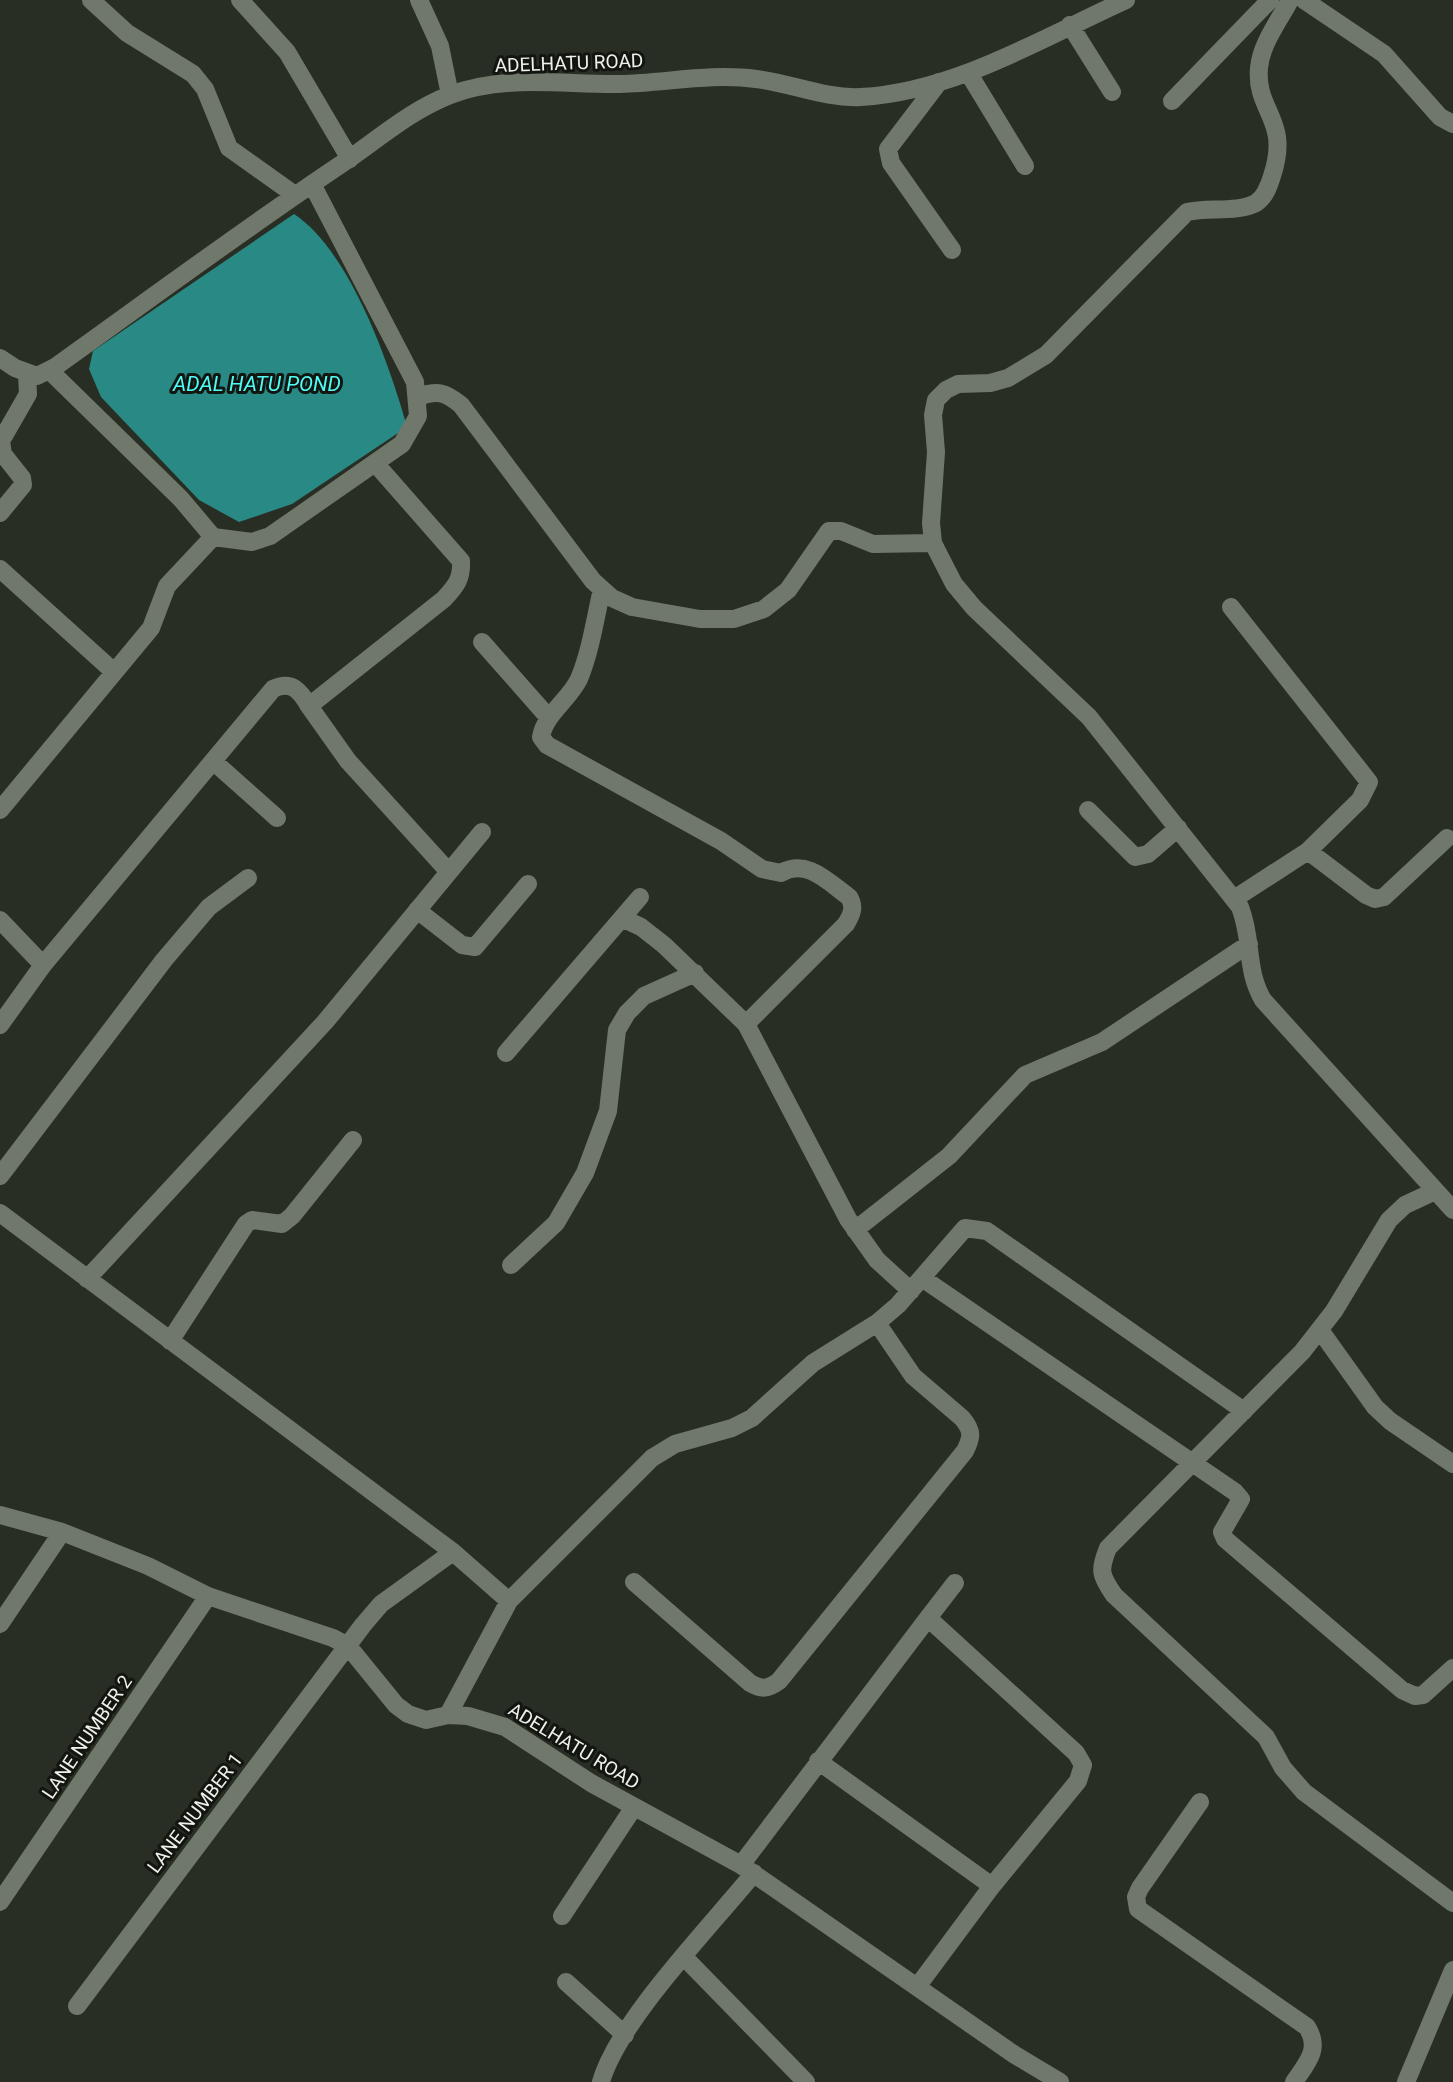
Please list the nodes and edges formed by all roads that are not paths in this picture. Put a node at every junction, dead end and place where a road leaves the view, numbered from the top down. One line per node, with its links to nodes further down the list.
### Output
1 (92, 0): 18 (street)
2 (240, 0): 15 (street)
3 (419, 0): 12 (street)
4 (1126, 0): 8 (street, ADELHATU ROAD)
5 (1270, 0): 13 (street)
6 (1290, 0): 27 (street)
7 (1304, 0): 14 (street)
8 (1070, 25): 9 (street, ADELHATU ROAD); 11 (street)
9 (969, 74): 10 (street, ADELHATU ROAD); 16 (street)
10 (939, 82): 12 (street, ADELHATU ROAD); 19 (street)
11 (1112, 92)
12 (450, 95): 15 (street, ADELHATU ROAD)
13 (1172, 101)
14 (1453, 124)
15 (349, 159): 17 (street, ADELHATU ROAD)
16 (1025, 166)
17 (312, 184): 18 (street, ADELHATU ROAD); 23 (street)
18 (295, 195): 21 (street, ADELHATU ROAD)
19 (952, 250)
20 (0, 358): 22 (street)
21 (49, 370): 22 (street, ADELHATU ROAD); 26 (street)
22 (27, 374): 25 (street)
23 (418, 397): 24 (street); 29 (street)
24 (375, 463): 26 (street); 33 (street)
25 (0, 513)
26 (213, 537): 32 (street)
27 (933, 543): 29 (street); 39 (street)
28 (0, 569): 32 (street)
29 (602, 589): 34 (street)
30 (1231, 607): 42 (street)
31 (482, 642): 34 (street)
32 (113, 671): 36 (street)
33 (309, 706): 35 (street); 43 (street)
34 (549, 718): 54 (street)
35 (213, 761): 38 (street); 52 (street)
36 (0, 810)
37 (1088, 810): 39 (street)
38 (277, 818)
39 (1178, 828): 47 (street)
40 (482, 832): 43 (street)
41 (1447, 838): 42 (street)
42 (1308, 851): 47 (street)
43 (449, 872): 48 (street)
44 (248, 878): 58 (street)
45 (528, 884): 48 (street)
46 (640, 897): 49 (street)
47 (1234, 899): 51 (street)
48 (417, 910): 64 (street)
49 (622, 918): 53 (street); 56 (street)
50 (0, 920): 52 (street)
51 (1249, 944): 59 (street); 62 (street)
52 (43, 965): 55 (street)
53 (695, 973): 54 (street); 63 (street)
54 (746, 1024): 62 (street)
55 (0, 1025)
56 (506, 1053)
57 (353, 1140): 68 (street)
58 (0, 1176)
59 (1435, 1191): 60 (street); 67 (street)
60 (1452, 1206)
61 (0, 1213): 64 (street)
62 (855, 1230): 65 (street)
63 (511, 1265)
64 (87, 1279): 68 (street)
65 (916, 1285): 66 (street); 69 (street); 70 (street)
66 (877, 1323): 75 (street); 78 (street)
67 (1320, 1330): 69 (street); 71 (street)
68 (170, 1341): 74 (street)
69 (1244, 1412): 70 (street)
70 (1192, 1461): 82 (street); 90 (street)
71 (1453, 1464)
72 (0, 1515): 73 (street, ADELHATU ROAD)
73 (62, 1532): 77 (street, ADELHATU ROAD); 80 (street)
74 (453, 1552): 78 (street); 81 (street, LANE NUMBER 1)
75 (634, 1582)
76 (955, 1583): 79 (street)
77 (208, 1595): 81 (street, ADELHATU ROAD); 89 (street, LANE NUMBER 2)
78 (509, 1601): 83 (street)
79 (928, 1618): 84 (street); 88 (street)
80 (0, 1624)
81 (348, 1646): 83 (street, ADELHATU ROAD); 96 (street, LANE NUMBER 1)
82 (1453, 1668)
83 (448, 1715): 86 (street, ADELHATU ROAD)
84 (818, 1761): 87 (street); 88 (street)
85 (1200, 1802): 101 (street)
86 (634, 1807): 87 (street, ADELHATU ROAD); 91 (street)
87 (747, 1869): 92 (street); 95 (street, ADELHATU ROAD)
88 (992, 1886): 95 (street)
89 (0, 1902)
90 (1453, 1903)
91 (562, 1916)
92 (685, 1958): 97 (street); 99 (street)
93 (1453, 1970): 102 (street)
94 (566, 1982): 97 (street)
95 (917, 1987): 100 (street, ADELHATU ROAD)
96 (77, 2006)
97 (625, 2035): 98 (street)
98 (601, 2082)
99 (806, 2082)
100 (1060, 2082)
101 (1294, 2082)
102 (1406, 2082)

